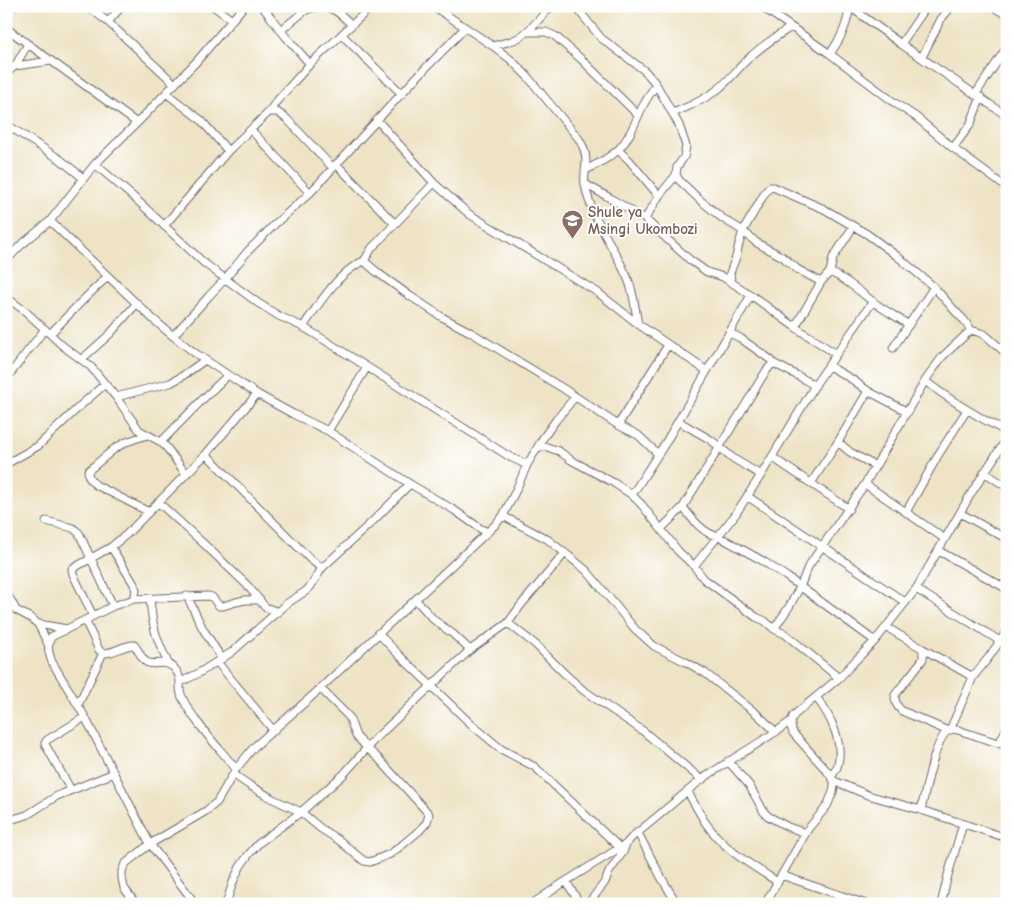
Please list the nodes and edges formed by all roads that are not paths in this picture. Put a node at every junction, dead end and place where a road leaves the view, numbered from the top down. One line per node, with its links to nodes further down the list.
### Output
1 (87, 6): 18 (street)
2 (122, 6): 18 (street)
3 (213, 6): 17 (street)
4 (244, 6): 17 (street)
5 (262, 6): 23 (street)
6 (319, 6): 19 (street); 23 (street)
7 (372, 6): 19 (street)
8 (432, 6): 22 (street)
9 (552, 6): 24 (street)
10 (576, 6): 37 (street)
11 (761, 6): 20 (street)
12 (849, 6): 27 (street); 30 (street)
13 (927, 6): 27 (street)
14 (952, 6): 31 (street)
15 (993, 6): 16 (street)
16 (1007, 14)
17 (232, 20): 36 (street)
18 (108, 22): 36 (street)
19 (352, 26): 25 (street)
20 (791, 27): 30 (street); 42 (street)
21 (6, 28): 26 (street)
22 (465, 28): 28 (street); 39 (street)
23 (281, 30): 33 (street)
24 (527, 32): 28 (street); 43 (street)
25 (342, 35): 33 (street); 39 (street)
26 (28, 44): 32 (street); 34 (street)
27 (901, 44): 31 (street)
28 (493, 46): 54 (street)
29 (1006, 51): 40 (street)
30 (830, 54): 49 (street)
31 (922, 57): 40 (street)
32 (51, 62): 34 (street); 46 (street)
33 (310, 64): 41 (street)
34 (15, 66): 35 (street)
35 (6, 74)
36 (175, 84): 38 (street)
37 (656, 84): 42 (street); 43 (street)
38 (166, 93): 46 (street); 51 (street)
39 (402, 94): 45 (street)
40 (978, 96): 44 (street); 49 (street)
41 (269, 112): 48 (street); 53 (street)
42 (673, 113): 55 (street)
43 (638, 115): 50 (street)
44 (1007, 116)
45 (377, 120): 53 (street); 57 (street)
46 (137, 123): 52 (street)
47 (6, 124): 56 (street)
48 (251, 130): 51 (street); 60 (street)
49 (953, 148): 59 (street)
50 (618, 150): 54 (street); 61 (street)
51 (228, 152): 65 (street)
52 (95, 164): 56 (street); 65 (street)
53 (334, 166): 60 (street); 64 (street)
54 (586, 170): 58 (street)
55 (676, 175): 61 (street); 67 (street)
56 (83, 178): 63 (street)
57 (434, 183): 64 (street); 80 (street)
58 (585, 184): 62 (street); 80 (street)
59 (1007, 188)
60 (310, 193): 72 (street)
61 (659, 196): 62 (street)
62 (645, 219): 73 (street)
63 (50, 221): 68 (street); 71 (street)
64 (396, 224): 69 (street)
65 (164, 226): 72 (street)
66 (853, 227): 67 (street); 70 (street); 75 (street)
67 (742, 231): 73 (street); 74 (street)
68 (6, 261)
69 (364, 261): 82 (street); 106 (street)
70 (830, 272): 74 (street); 78 (street)
71 (108, 276): 79 (street); 85 (street)
72 (225, 280): 82 (street); 87 (street)
73 (731, 281): 76 (street)
74 (820, 282): 83 (street)
75 (934, 287): 81 (street); 84 (street)
76 (751, 295): 83 (street); 86 (street)
77 (6, 297): 85 (street)
78 (873, 301): 81 (street); 90 (street)
79 (137, 303): 87 (street); 92 (street)
80 (638, 324): 88 (street)
81 (909, 325): 89 (street)
82 (303, 327): 95 (street)
83 (795, 327): 90 (street)
84 (972, 330): 91 (street); 100 (street)
85 (48, 332): 92 (street); 99 (street)
86 (730, 333): 94 (street); 97 (street)
87 (173, 336): 93 (street)
88 (668, 345): 97 (street); 110 (street)
89 (893, 348)
90 (836, 354): 96 (street)
91 (1007, 354)
92 (82, 359): 101 (street)
93 (204, 360): 98 (street); 105 (street)
94 (773, 363): 102 (street); 118 (street)
95 (367, 366): 111 (street); 123 (street)
96 (829, 366): 102 (street); 103 (street)
97 (707, 371): 109 (street)
98 (228, 375): 104 (street); 115 (street)
99 (6, 379)
100 (926, 381): 107 (street); 108 (street)
101 (105, 384): 105 (street); 122 (street)
102 (815, 386): 121 (street)
103 (868, 391): 108 (street); 116 (street)
104 (257, 394): 111 (street); 119 (street)
105 (116, 397): 113 (street)
106 (575, 397): 110 (street); 117 (street)
107 (967, 410): 112 (street); 138 (street)
108 (908, 412): 124 (street)
109 (678, 421): 118 (street); 120 (street)
110 (618, 424): 120 (street)
111 (328, 431): 129 (street)
112 (1007, 432)
113 (147, 435): 115 (street); 137 (street)
114 (1007, 438): 125 (street)
115 (161, 442): 126 (street)
116 (838, 442): 124 (street); 128 (street)
117 (538, 447): 123 (street); 132 (street)
118 (719, 447): 127 (street); 135 (street)
119 (206, 454): 126 (street); 153 (street)
120 (658, 454): 132 (street)
121 (772, 457): 127 (street); 128 (street)
122 (6, 464)
123 (527, 465): 140 (street)
124 (875, 466): 130 (street)
125 (984, 472): 131 (street); 139 (street)
126 (186, 474): 134 (street)
127 (762, 475): 133 (street)
128 (811, 483): 136 (street)
129 (410, 484): 143 (street); 153 (street)
130 (865, 484): 136 (street); 138 (street)
131 (1007, 486)
132 (632, 495): 142 (street)
133 (747, 496): 144 (street); 147 (street)
134 (158, 502): 137 (street); 161 (street)
135 (683, 507): 142 (street); 144 (street)
136 (849, 509): 147 (street)
137 (149, 512): 148 (street)
138 (906, 512): 145 (street)
139 (960, 513): 145 (street); 146 (street)
140 (503, 516): 143 (street); 150 (street)
141 (46, 521): 151 (street)
142 (661, 529): 152 (street)
143 (488, 532): 162 (street)
144 (718, 536): 152 (street); 154 (street)
145 (945, 539): 149 (street)
146 (1007, 539)
147 (822, 546): 154 (street); 163 (street)
148 (111, 547): 151 (street); 160 (street)
149 (939, 551): 155 (street); 156 (street)
150 (565, 552): 168 (street); 195 (street)
151 (92, 559): 164 (street); 166 (street)
152 (694, 566): 172 (street)
153 (322, 568): 165 (street)
154 (800, 587): 172 (street); 175 (street)
155 (916, 589): 163 (street); 176 (street)
156 (1007, 589)
157 (6, 596): 169 (street)
158 (187, 596): 159 (street); 161 (street); 181 (street)
159 (150, 598): 160 (street); 182 (street)
160 (134, 599): 164 (street)
161 (260, 600): 165 (street)
162 (416, 600): 174 (street); 179 (street)
163 (905, 602): 170 (street)
164 (113, 606): 166 (street)
165 (278, 612): 181 (street)
166 (93, 616): 167 (street)
167 (85, 620): 171 (street); 180 (street)
168 (508, 623): 179 (street); 202 (street)
169 (38, 624): 171 (street); 177 (street)
170 (886, 627): 175 (street); 178 (street)
171 (67, 629): 177 (street)
172 (774, 629): 184 (street)
173 (1007, 631): 176 (street)
174 (378, 633): 186 (street); 187 (street)
175 (875, 641): 184 (street)
176 (1000, 641): 183 (street)
177 (48, 644): 189 (street)
178 (923, 649): 183 (street); 193 (street)
179 (470, 650): 186 (street)
180 (103, 653): 182 (street); 189 (street)
181 (219, 661): 185 (street); 194 (street)
182 (168, 663): 185 (street)
183 (973, 677): 193 (street)
184 (839, 678): 188 (street)
185 (181, 682): 199 (street)
186 (431, 686): 197 (street); 213 (street)
187 (320, 688): 194 (street); 197 (street)
188 (816, 697): 191 (street); 201 (street)
189 (78, 705): 190 (street)
190 (85, 717): 200 (street); 203 (street)
191 (791, 721): 195 (street); 201 (street)
192 (1007, 728): 196 (street)
193 (949, 730): 196 (street); 205 (street)
194 (274, 731): 199 (street)
195 (776, 732): 198 (street)
196 (1003, 744)
197 (368, 749): 206 (street); 206 (street)
198 (728, 761): 202 (street); 210 (street)
199 (234, 772): 206 (street); 212 (street)
200 (114, 773): 203 (street); 212 (street)
201 (832, 779): 205 (street); 210 (street)
202 (702, 780): 204 (street)
203 (71, 790): 207 (street)
204 (688, 792): 209 (street); 214 (street)
205 (921, 810): 208 (street)
206 (301, 812): 219 (street)
207 (6, 821)
208 (963, 824): 211 (street); 226 (street)
209 (638, 832): 213 (street); 223 (street)
210 (806, 833): 214 (street)
211 (1007, 838)
212 (150, 844): 217 (street); 218 (street)
213 (623, 846): 215 (street); 222 (street)
214 (779, 878): 224 (street); 225 (street)
215 (566, 881): 216 (street); 221 (street)
216 (540, 901): 220 (street)
217 (136, 904)
218 (193, 904)
219 (226, 904)
220 (532, 904)
221 (580, 904)
222 (588, 904)
223 (677, 904)
224 (765, 904)
225 (866, 904)
226 (941, 904)

